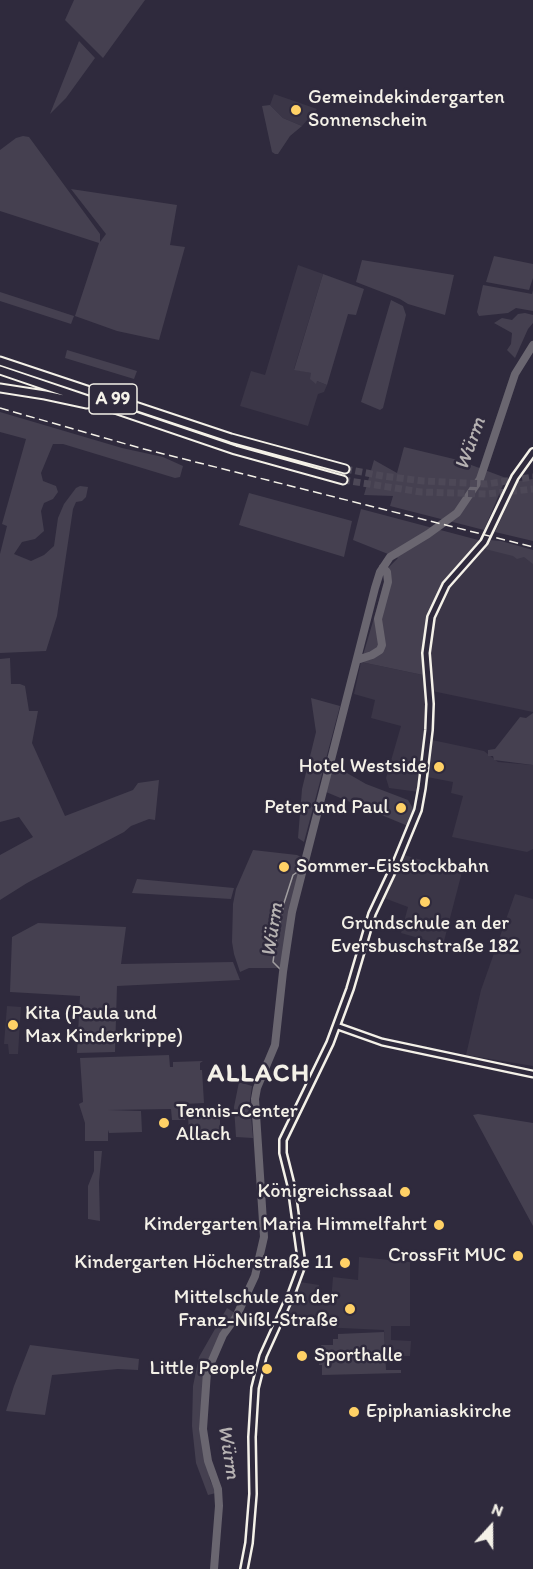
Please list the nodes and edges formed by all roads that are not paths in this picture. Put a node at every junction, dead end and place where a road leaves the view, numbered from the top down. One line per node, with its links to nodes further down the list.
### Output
1 (2, 362): 6 (highway, A 99)
2 (0, 370): 4 (highway, A 99)
3 (0, 388): 4 (highway, A 99)
4 (105, 406): 7 (highway, A 99)
5 (533, 452): 8 (main road)
6 (345, 469)
7 (343, 480)
8 (337, 1026): 9 (street); 10 (main road)
9 (533, 1074)
10 (244, 1569)

